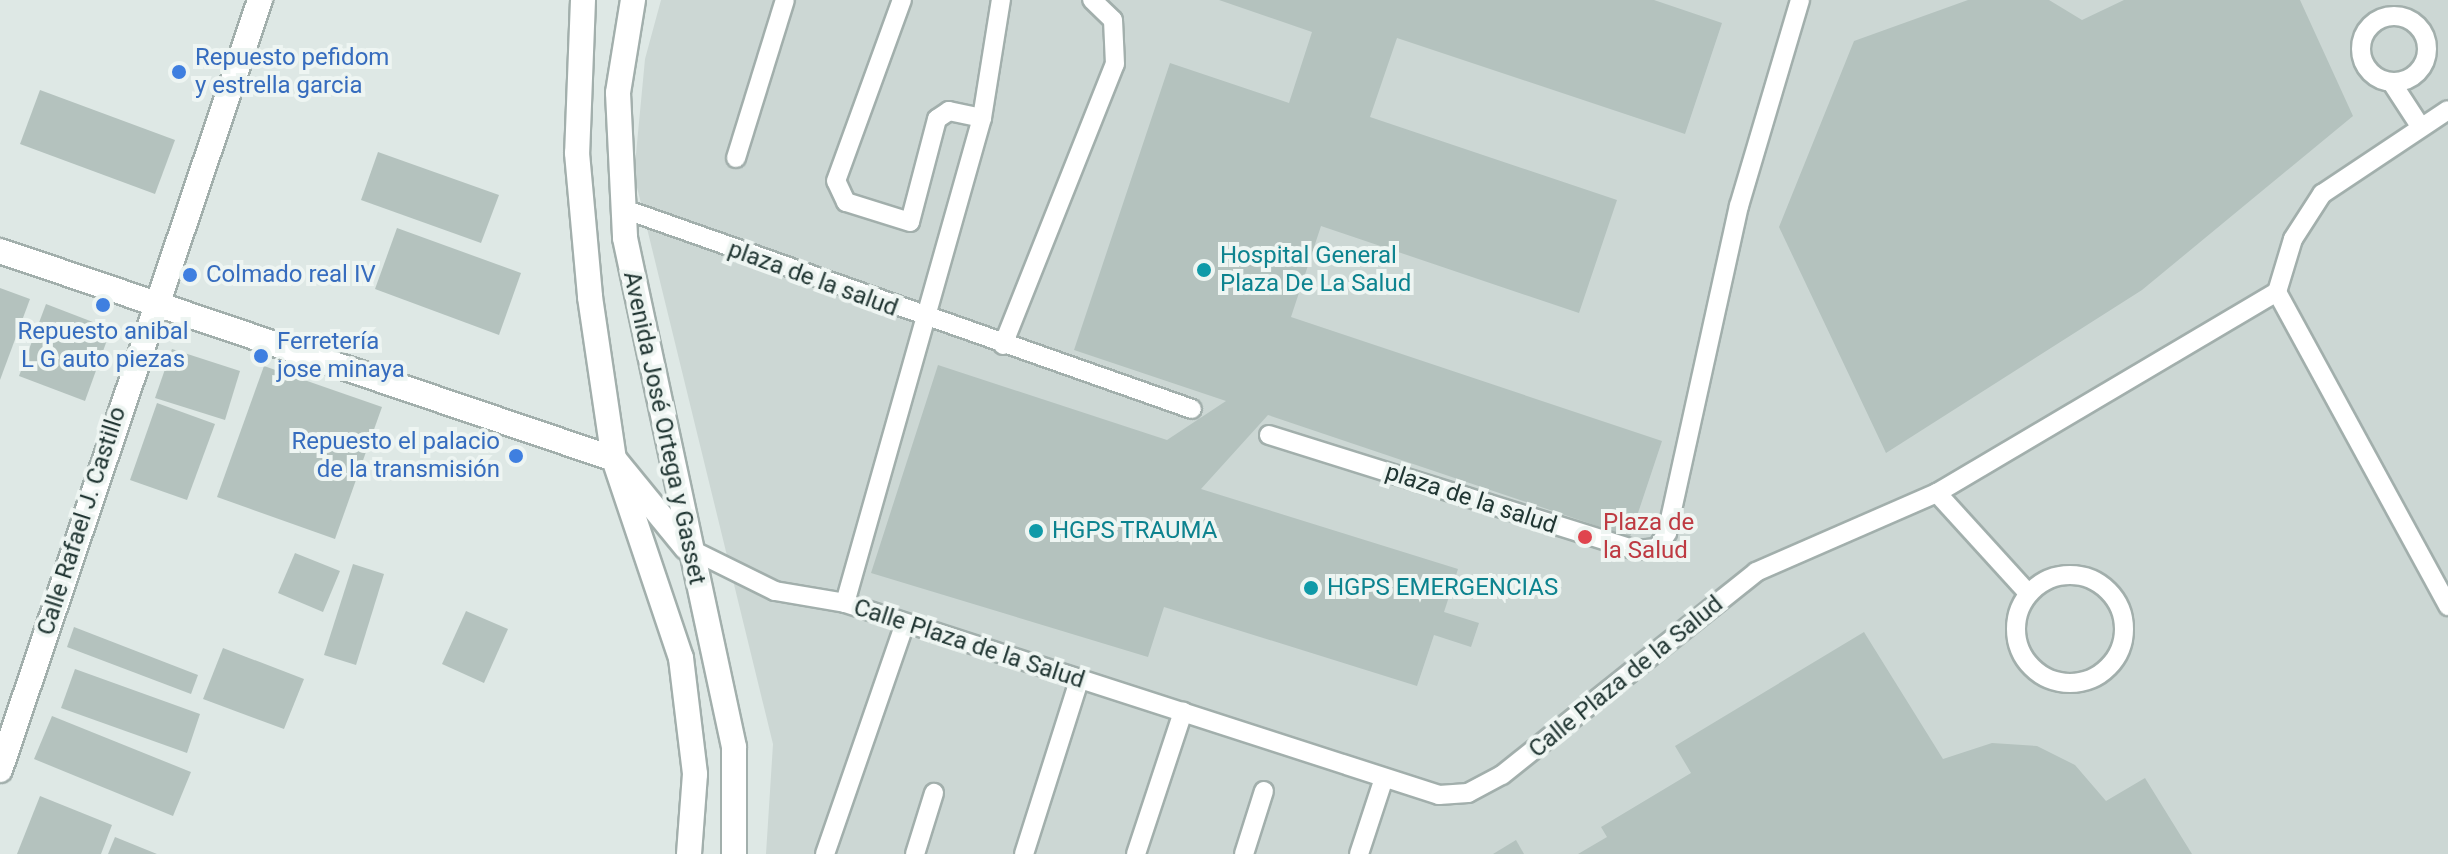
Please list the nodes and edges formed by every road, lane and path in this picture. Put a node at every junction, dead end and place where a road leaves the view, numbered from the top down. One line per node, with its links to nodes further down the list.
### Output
1 (260, 0): 17 (main road, Calle Rafael J. Castillo)
2 (583, 0): 22 (main road, Avenida José Ortega y Gasset)
3 (633, 0): 14 (main road, Avenida José Ortega y Gasset)
4 (785, 0): 13 (lane)
5 (902, 0): 11 (lane)
6 (1001, 0): 11 (lane)
7 (1092, 0): 19 (lane)
8 (1800, 0): 21 (lane, plaza de la salud)
9 (2392, 83): 12 (lane)
10 (2448, 110): 12 (lane)
11 (982, 118): 18 (lane)
12 (2420, 126): 16 (lane)
13 (736, 158)
14 (624, 209): 18 (lane, plaza de la salud); 24 (main road, Avenida José Ortega y Gasset)
15 (0, 251): 17 (main road)
16 (2277, 292): 23 (lane, Calle Plaza de la Salud); 27 (lane)
17 (154, 303): 22 (main road); 31 (main road, Calle Rafael J. Castillo)
18 (928, 321): 19 (lane, plaza de la salud); 26 (lane)
19 (1003, 345): 20 (lane, plaza de la salud)
20 (1192, 409)
21 (1269, 435)
22 (614, 459): 24 (main road); 35 (main road, Avenida José Ortega y Gasset)
23 (1937, 493): 25 (lane); 32 (lane, Calle Plaza de la Salud)
24 (686, 547): 26 (lane, Calle Plaza de la Salud); 36 (main road, Avenida José Ortega y Gasset)
25 (2028, 593): 25 (lane)
26 (845, 603): 28 (lane, Calle Plaza de la Salud)
27 (2448, 606)
28 (905, 623): 29 (lane, Calle Plaza de la Salud); 37 (lane)
29 (1079, 681): 30 (lane, Calle Plaza de la Salud); 39 (lane)
30 (1183, 712): 32 (lane, Calle Plaza de la Salud); 40 (lane)
31 (0, 770)
32 (1384, 778): 42 (lane)
33 (1264, 791): 41 (lane)
34 (934, 793): 38 (lane)
35 (689, 854)
36 (734, 854)
37 (825, 854)
38 (915, 854)
39 (1024, 854)
40 (1136, 854)
41 (1244, 854)
42 (1359, 854)

